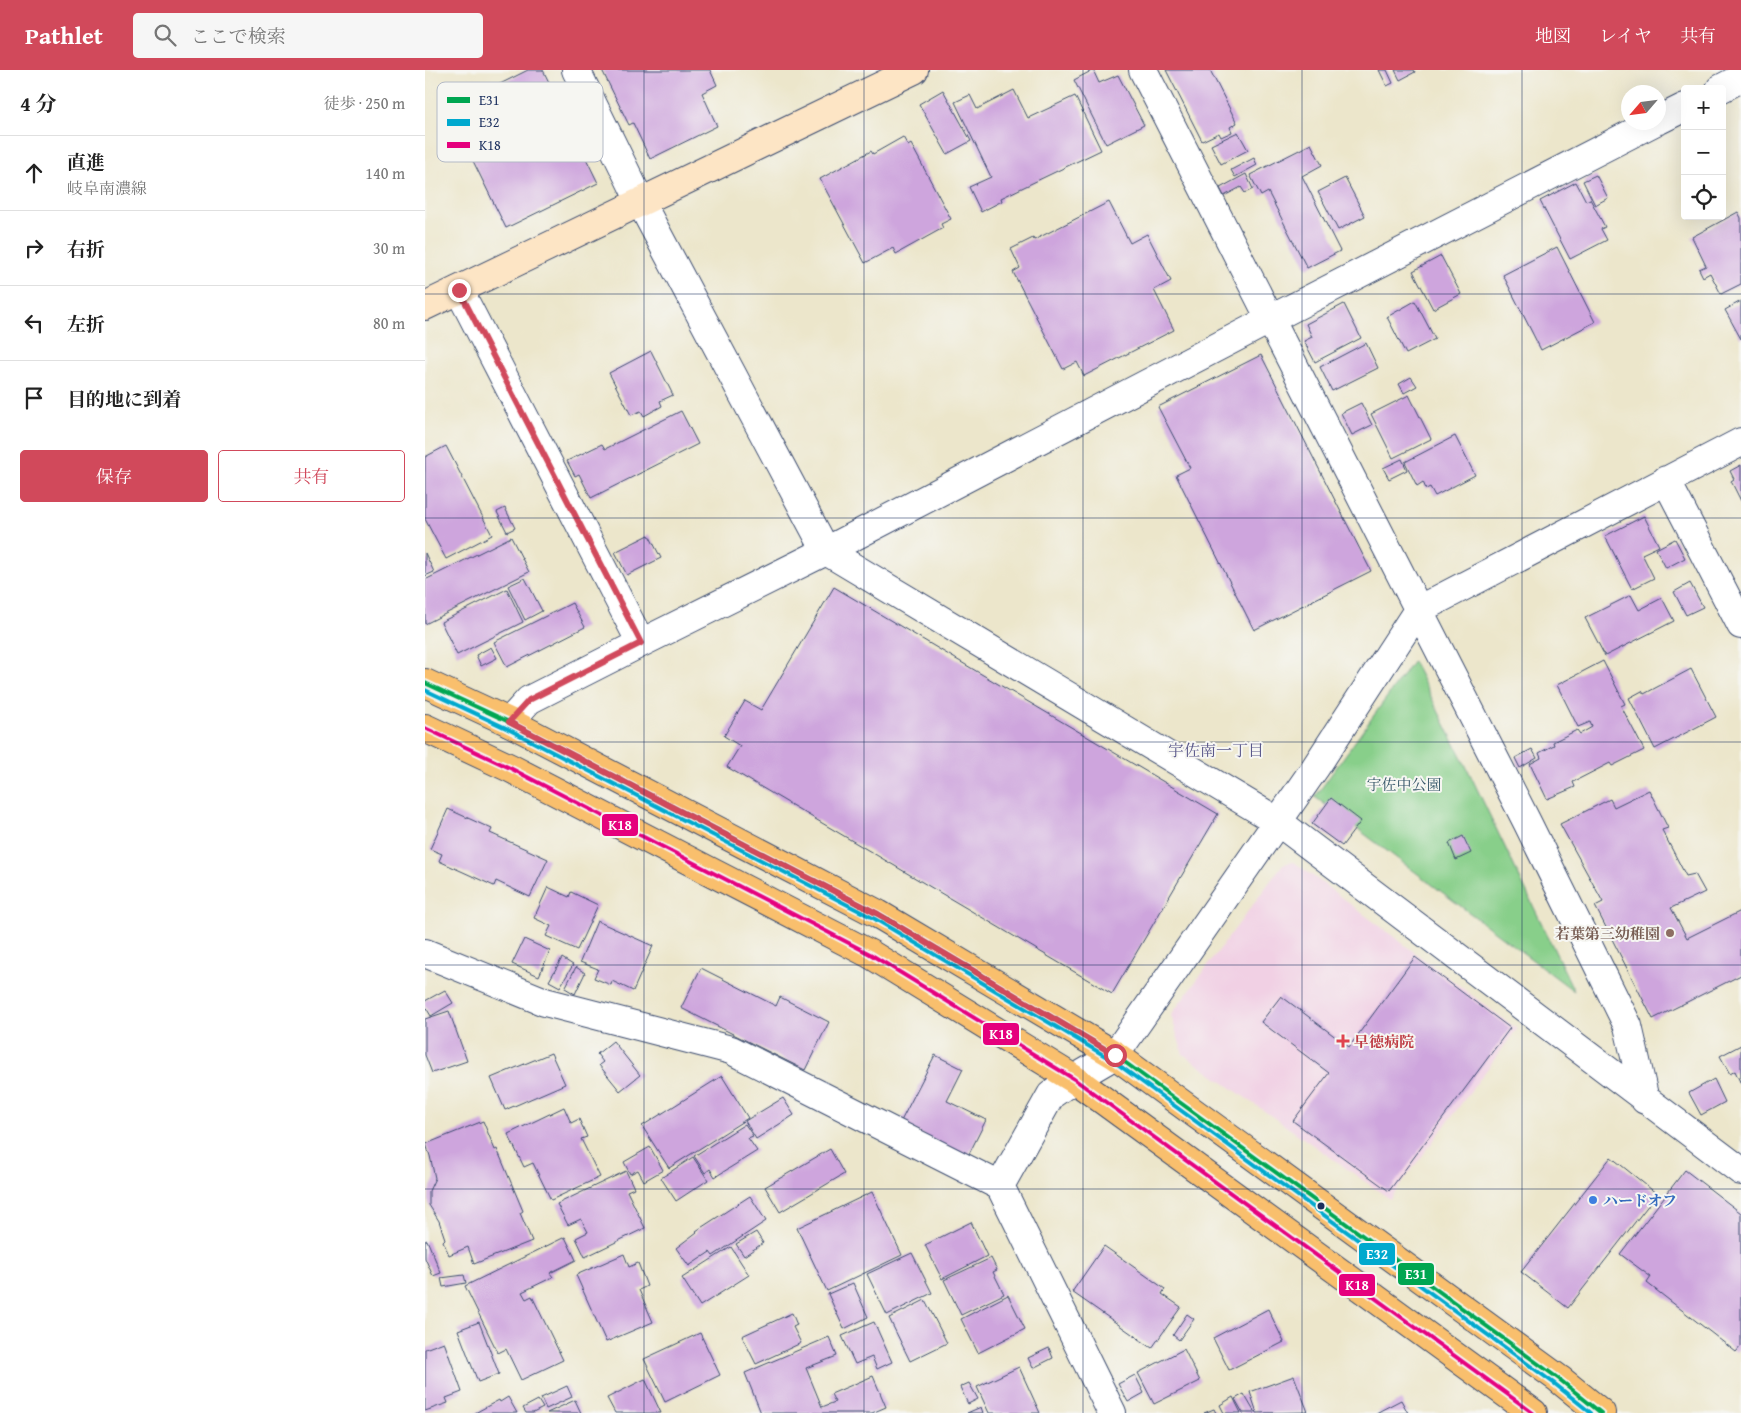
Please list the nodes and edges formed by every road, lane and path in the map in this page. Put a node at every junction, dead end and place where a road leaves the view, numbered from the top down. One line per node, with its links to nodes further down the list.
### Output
1 (576, 70): 5 (street)
2 (914, 70): 11 (street)
3 (1143, 70): 14 (street)
4 (1741, 78): 6 (street)
5 (582, 82)
6 (1726, 86)
7 (1681, 109): 8 (street)
8 (1666, 116)
9 (603, 125): 11 (street)
10 (1638, 130): 14 (street)
11 (641, 203): 12 (street); 17 (street)
12 (459, 290): 13 (street); 20 (street)
13 (425, 306)
14 (1271, 319): 17 (street); 18 (street)
15 (1741, 442): 16 (street)
16 (1667, 480): 18 (street); 19 (street)
17 (825, 551): 20 (street); 24 (street)
18 (1418, 610): 24 (street); 28 (street)
19 (1741, 625)
20 (641, 643): 22 (street)
21 (425, 683): 22 (main road)
22 (509, 722): 26 (main road)
23 (429, 735): 27 (main road)
24 (1277, 821): 26 (street); 28 (street)
25 (425, 953): 30 (street)
26 (1115, 1055): 27 (street); 33 (main road)
27 (1074, 1079): 30 (street); 32 (main road)
28 (1645, 1100): 29 (street)
29 (1741, 1171)
30 (1000, 1186): 31 (street)
31 (1112, 1413)
32 (1533, 1413)
33 (1601, 1413)

